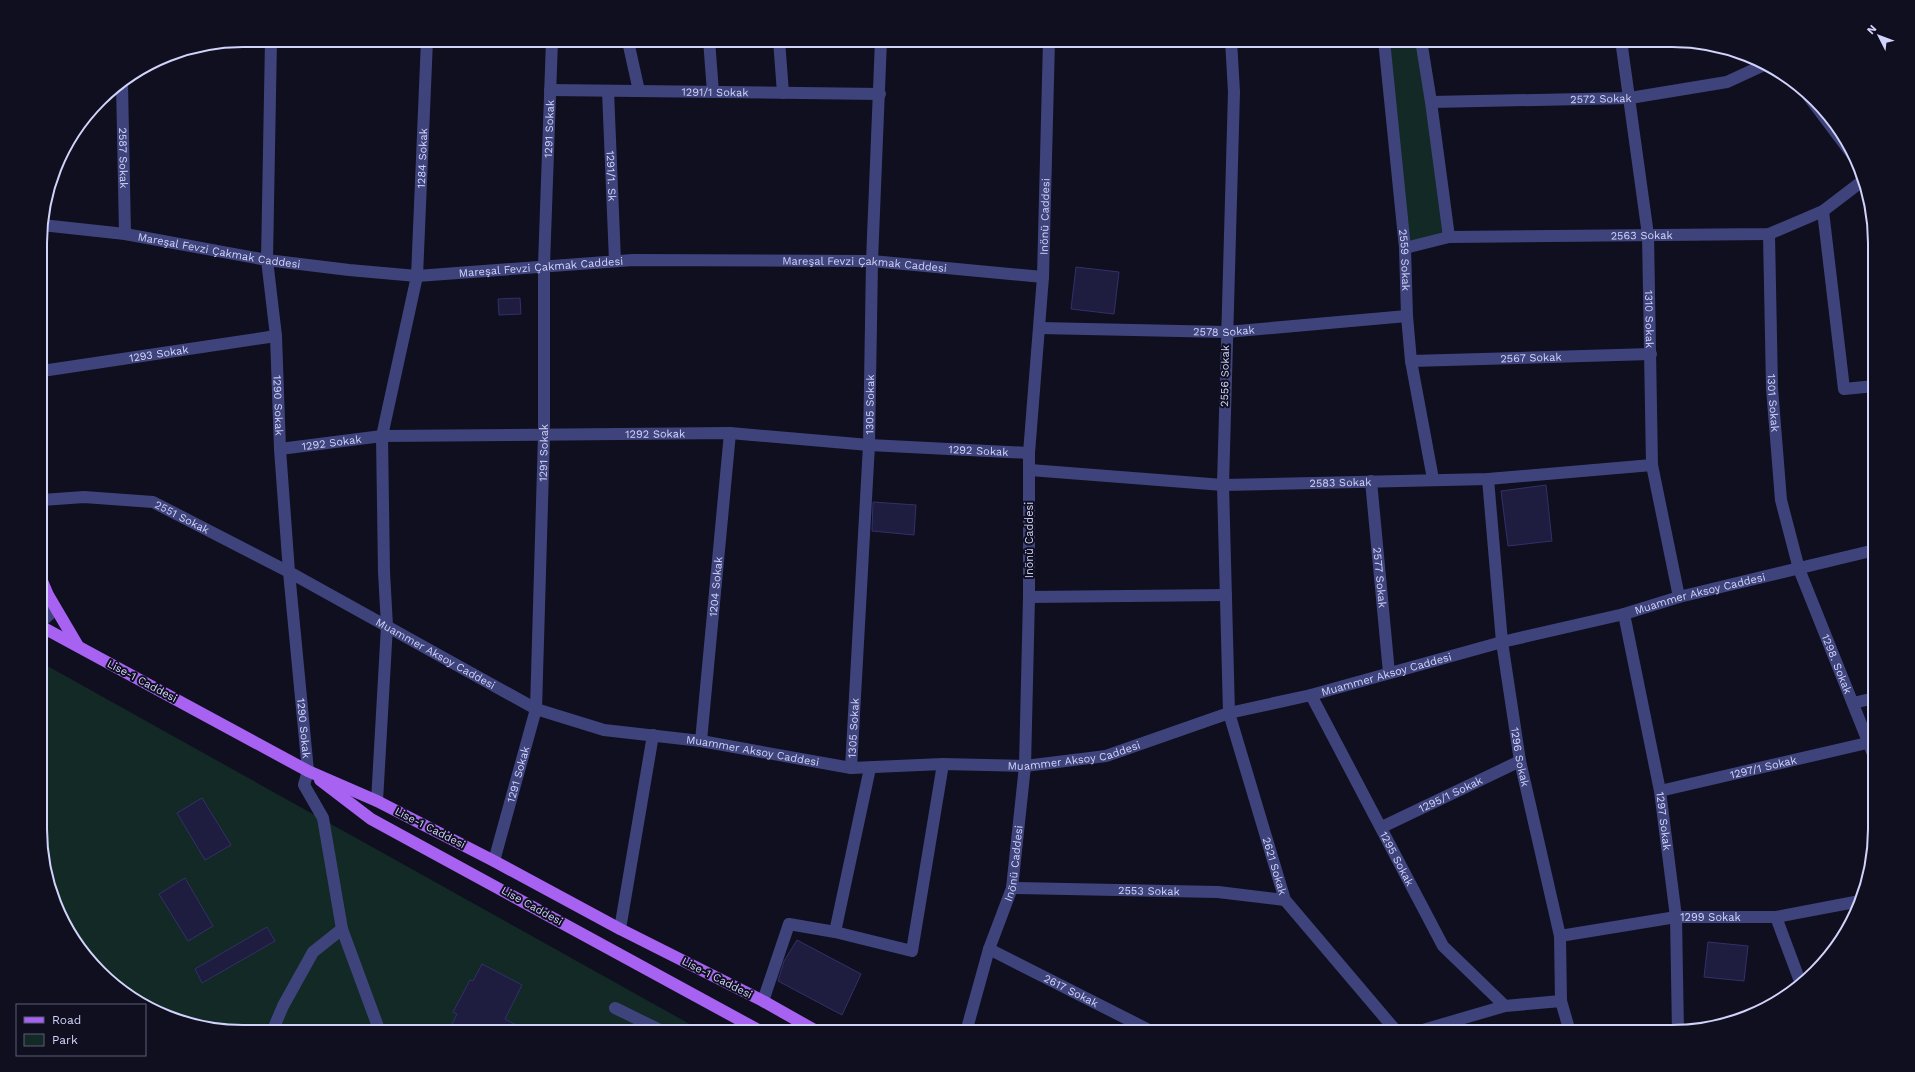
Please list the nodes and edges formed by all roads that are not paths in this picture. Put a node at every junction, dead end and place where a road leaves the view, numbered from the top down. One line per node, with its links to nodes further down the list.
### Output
1 (272, 47): 31 (street, 1290 Sokak)
2 (427, 47): 35 (street, 1284 Sokak)
3 (552, 47): 15 (street, 1291 Sokak)
4 (629, 47): 17 (street)
5 (710, 47): 18 (street)
6 (780, 47): 19 (street)
7 (881, 47): 20 (street, 1305 Sokak)
8 (1049, 47): 36 (street, Inönü Caddesi)
9 (1231, 47): 39 (street, 2556 Sokak)
10 (1385, 47): 30 (street, 2559 Sokak)
11 (1422, 47): 22 (street)
12 (1622, 47): 21 (street, 1310 Sokak)
13 (1759, 67): 21 (street, 2572 Sokak)
14 (122, 89): 26 (street, 2587 Sokak)
15 (550, 90): 16 (street, 1291/1 Sokak); 34 (street, 1291 Sokak)
16 (608, 91): 17 (street, 1291/1 Sokak); 32 (street, 1291/1. Sk)
17 (639, 91): 18 (street, 1291/1 Sokak)
18 (714, 92): 19 (street, 1291/1 Sokak)
19 (783, 93): 20 (street, 1291/1 Sokak)
20 (880, 94): 33 (street, 1305 Sokak)
21 (1630, 98): 22 (street, 2572 Sokak); 28 (street, 1310 Sokak)
22 (1432, 102): 29 (street)
23 (1859, 184): 24 (street, 2563 Sokak)
24 (1823, 211): 27 (street, 2563 Sokak); 44 (street)
25 (48, 227): 26 (street, Mareşal Fevzi Çakmak Caddesi)
26 (125, 234): 31 (street, Mareşal Fevzi Çakmak Caddesi)
27 (1769, 234): 28 (street, 2563 Sokak); 59 (street, 1301 Sokak)
28 (1648, 235): 29 (street, 2563 Sokak); 41 (street, 1310 Sokak)
29 (1449, 237): 30 (street, 2563 Sokak)
30 (1405, 248): 37 (street, 2559 Sokak)
31 (267, 260): 35 (street, Mareşal Fevzi Çakmak Caddesi); 40 (street, 1290 Sokak)
32 (615, 261): 33 (street, Mareşal Fevzi Çakmak Caddesi); 34 (street, Mareşal Fevzi Çakmak Caddesi)
33 (872, 261): 36 (street, Mareşal Fevzi Çakmak Caddesi); 48 (street, 1305 Sokak)
34 (544, 265): 35 (street, Mareşal Fevzi Çakmak Caddesi); 46 (street, 1291 Sokak)
35 (417, 276): 47 (street, 1284 Sokak)
36 (1043, 277): 38 (street, Inönü Caddesi)
37 (1407, 316): 39 (street, 2578 Sokak); 42 (street, 2559 Sokak)
38 (1040, 328): 39 (street, 2578 Sokak); 50 (street, Inönü Caddesi)
39 (1226, 332): 56 (street, 2556 Sokak)
40 (276, 336): 43 (street, 1293 Sokak); 49 (street, 1290 Sokak)
41 (1651, 354): 42 (street, 2567 Sokak); 51 (street, 1310 Sokak)
42 (1411, 361): 53 (street, 2559 Sokak)
43 (47, 370)
44 (1868, 387)
45 (730, 433): 46 (street, 1292 Sokak); 48 (street, 1292 Sokak); 79 (street, 1204 Sokak)
46 (544, 435): 47 (street, 1292 Sokak); 76 (street, 1291 Sokak)
47 (382, 436): 49 (street, 1292 Sokak); 68 (street, 1284 Sokak)
48 (869, 445): 50 (street, 1292 Sokak); 84 (street, 1305 Sokak)
49 (280, 449): 60 (street, 1290 Sokak)
50 (1029, 453): 52 (street, Inönü Caddesi)
51 (1652, 465): 54 (street, 2583 Sokak); 63 (street, 1310 Sokak)
52 (1030, 470): 56 (street, 2583 Sokak); 64 (street, Inönü Caddesi)
53 (1433, 479): 54 (street, 2583 Sokak); 55 (street, 2583 Sokak)
54 (1488, 479): 70 (street, 1296 Sokak)
55 (1371, 481): 56 (street, 2583 Sokak); 72 (street, 2577 Sokak)
56 (1223, 485): 62 (street, 2556 Sokak)
57 (47, 500): 60 (street, 2551 Sokak)
58 (1868, 552): 59 (street, Muammer Aksoy Caddesi)
59 (1799, 569): 63 (street, Muammer Aksoy Caddesi); 75 (street, 1298. Sokak)
60 (289, 572): 68 (street, Muammer Aksoy Caddesi); 86 (street, 1290 Sokak)
61 (47, 591): 65 (main road)
62 (1226, 595): 64 (street); 77 (street, 2556 Sokak)
63 (1679, 597): 66 (street, Muammer Aksoy Caddesi)
64 (1029, 598): 83 (street, Inönü Caddesi)
65 (53, 604): 67 (street); 71 (main road)
66 (1624, 614): 70 (street, Muammer Aksoy Caddesi); 87 (street, 1297 Sokak)
67 (47, 617)
68 (386, 626): 76 (street, Muammer Aksoy Caddesi); 88 (street, 1284 Sokak)
69 (47, 630): 71 (main road, Lise-1 Caddesi)
70 (1502, 642): 72 (street, Muammer Aksoy Caddesi); 81 (street, 1296 Sokak)
71 (78, 646): 86 (main road, Lise-1 Caddesi)
72 (1389, 673): 73 (street, Muammer Aksoy Caddesi)
73 (1311, 694): 77 (street, Muammer Aksoy Caddesi); 89 (street, 1295 Sokak)
74 (1868, 700): 75 (street)
75 (1853, 703): 80 (street, 1298. Sokak)
76 (536, 709): 78 (street, Muammer Aksoy Caddesi); 90 (street, 1291 Sokak)
77 (1229, 713): 83 (street, Muammer Aksoy Caddesi); 92 (street, 2621 Sokak)
78 (653, 735): 79 (street, Muammer Aksoy Caddesi); 97 (street)
79 (700, 741): 84 (street, Muammer Aksoy Caddesi)
80 (1867, 743): 87 (street, 1297/1 Sokak)
81 (1520, 761): 89 (street, 1295/1 Sokak); 99 (street, 1296 Sokak)
82 (942, 764): 83 (street, Muammer Aksoy Caddesi); 85 (street, Muammer Aksoy Caddesi); 98 (street)
83 (1025, 766): 91 (street, Inönü Caddesi)
84 (851, 768): 85 (street, Muammer Aksoy Caddesi)
85 (870, 768): 98 (street, 1305 Sokak)
86 (308, 771): 88 (main road, Lise-1 Caddesi); 96 (street, 1290 Sokak); 109 (main road, Lise Caddesi)
87 (1660, 791): 94 (street, 1297 Sokak)
88 (377, 801): 90 (main road, Lise-1 Caddesi)
89 (1382, 827): 104 (street, 1295 Sokak)
90 (494, 860): 97 (main road, Lise-1 Caddesi)
91 (1012, 888): 92 (street, 2553 Sokak); 100 (street, Inönü Caddesi)
92 (1284, 900): 113 (street, 2621 Sokak)
93 (1854, 902): 95 (street, 1299 Sokak)
94 (1676, 917): 95 (street, 1299 Sokak); 99 (street, 1299 Sokak); 116 (street, 1297 Sokak)
95 (1776, 918): 101 (street)
96 (342, 929): 106 (street); 107 (street, 1290 Sokak)
97 (620, 929): 102 (main road, Lise-1 Caddesi)
98 (835, 932): 102 (street)
99 (1560, 936): 103 (street, 1296 Sokak)
100 (989, 949): 111 (street, Inönü Caddesi); 112 (street, 2617 Sokak)
101 (1799, 978)
102 (762, 1001): 110 (main road, Lise-1 Caddesi)
103 (1561, 1001): 104 (street); 115 (street, 1296 Sokak)
104 (1505, 1006): 114 (street)
105 (615, 1008): 108 (street)
106 (275, 1025)
107 (377, 1025)
108 (650, 1025)
109 (749, 1025)
110 (805, 1025)
111 (968, 1025)
112 (1139, 1025)
113 (1390, 1025)
114 (1440, 1025)
115 (1568, 1025)
116 (1678, 1025)

